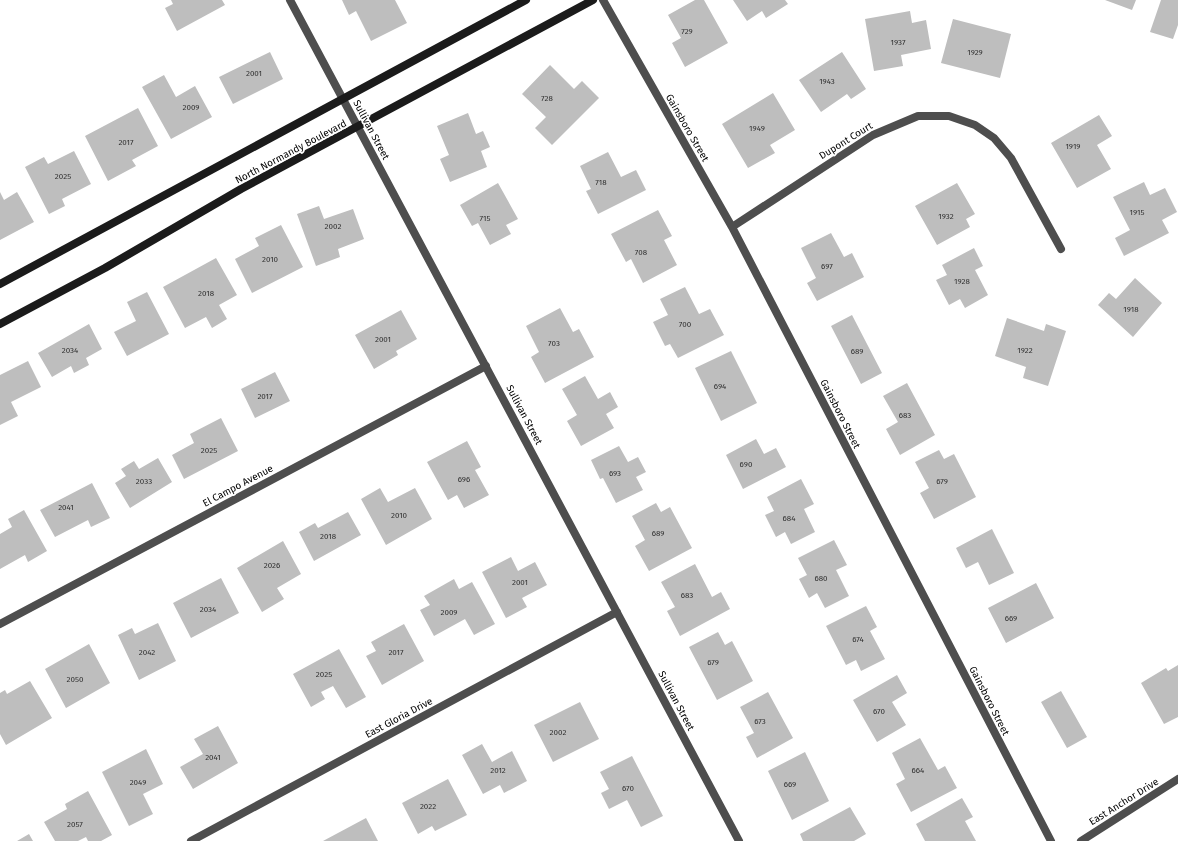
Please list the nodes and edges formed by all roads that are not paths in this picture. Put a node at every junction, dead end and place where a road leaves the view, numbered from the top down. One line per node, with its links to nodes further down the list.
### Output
1 (290, 0): 5 (street, Sullivan Street)
2 (526, 0): 5 (street)
3 (593, 0): 6 (street, North Normandy Boulevard)
4 (603, 0): 7 (street, Gainsboro Street)
5 (342, 98): 6 (street, Sullivan Street); 9 (street)
6 (358, 127): 10 (street, North Normandy Boulevard); 11 (street, Sullivan Street)
7 (732, 227): 8 (street, Dupont Court); 17 (street, Gainsboro Street)
8 (1061, 249)
9 (0, 284)
10 (0, 324)
11 (486, 366): 12 (street, Sullivan Street); 13 (street, El Campo Avenue)
12 (617, 612): 15 (street, East Gloria Drive); 16 (street, Sullivan Street)
13 (0, 624)
14 (1178, 780): 18 (street, East Anchor Drive)
15 (191, 841)
16 (739, 841)
17 (1051, 841)
18 (1081, 841)

